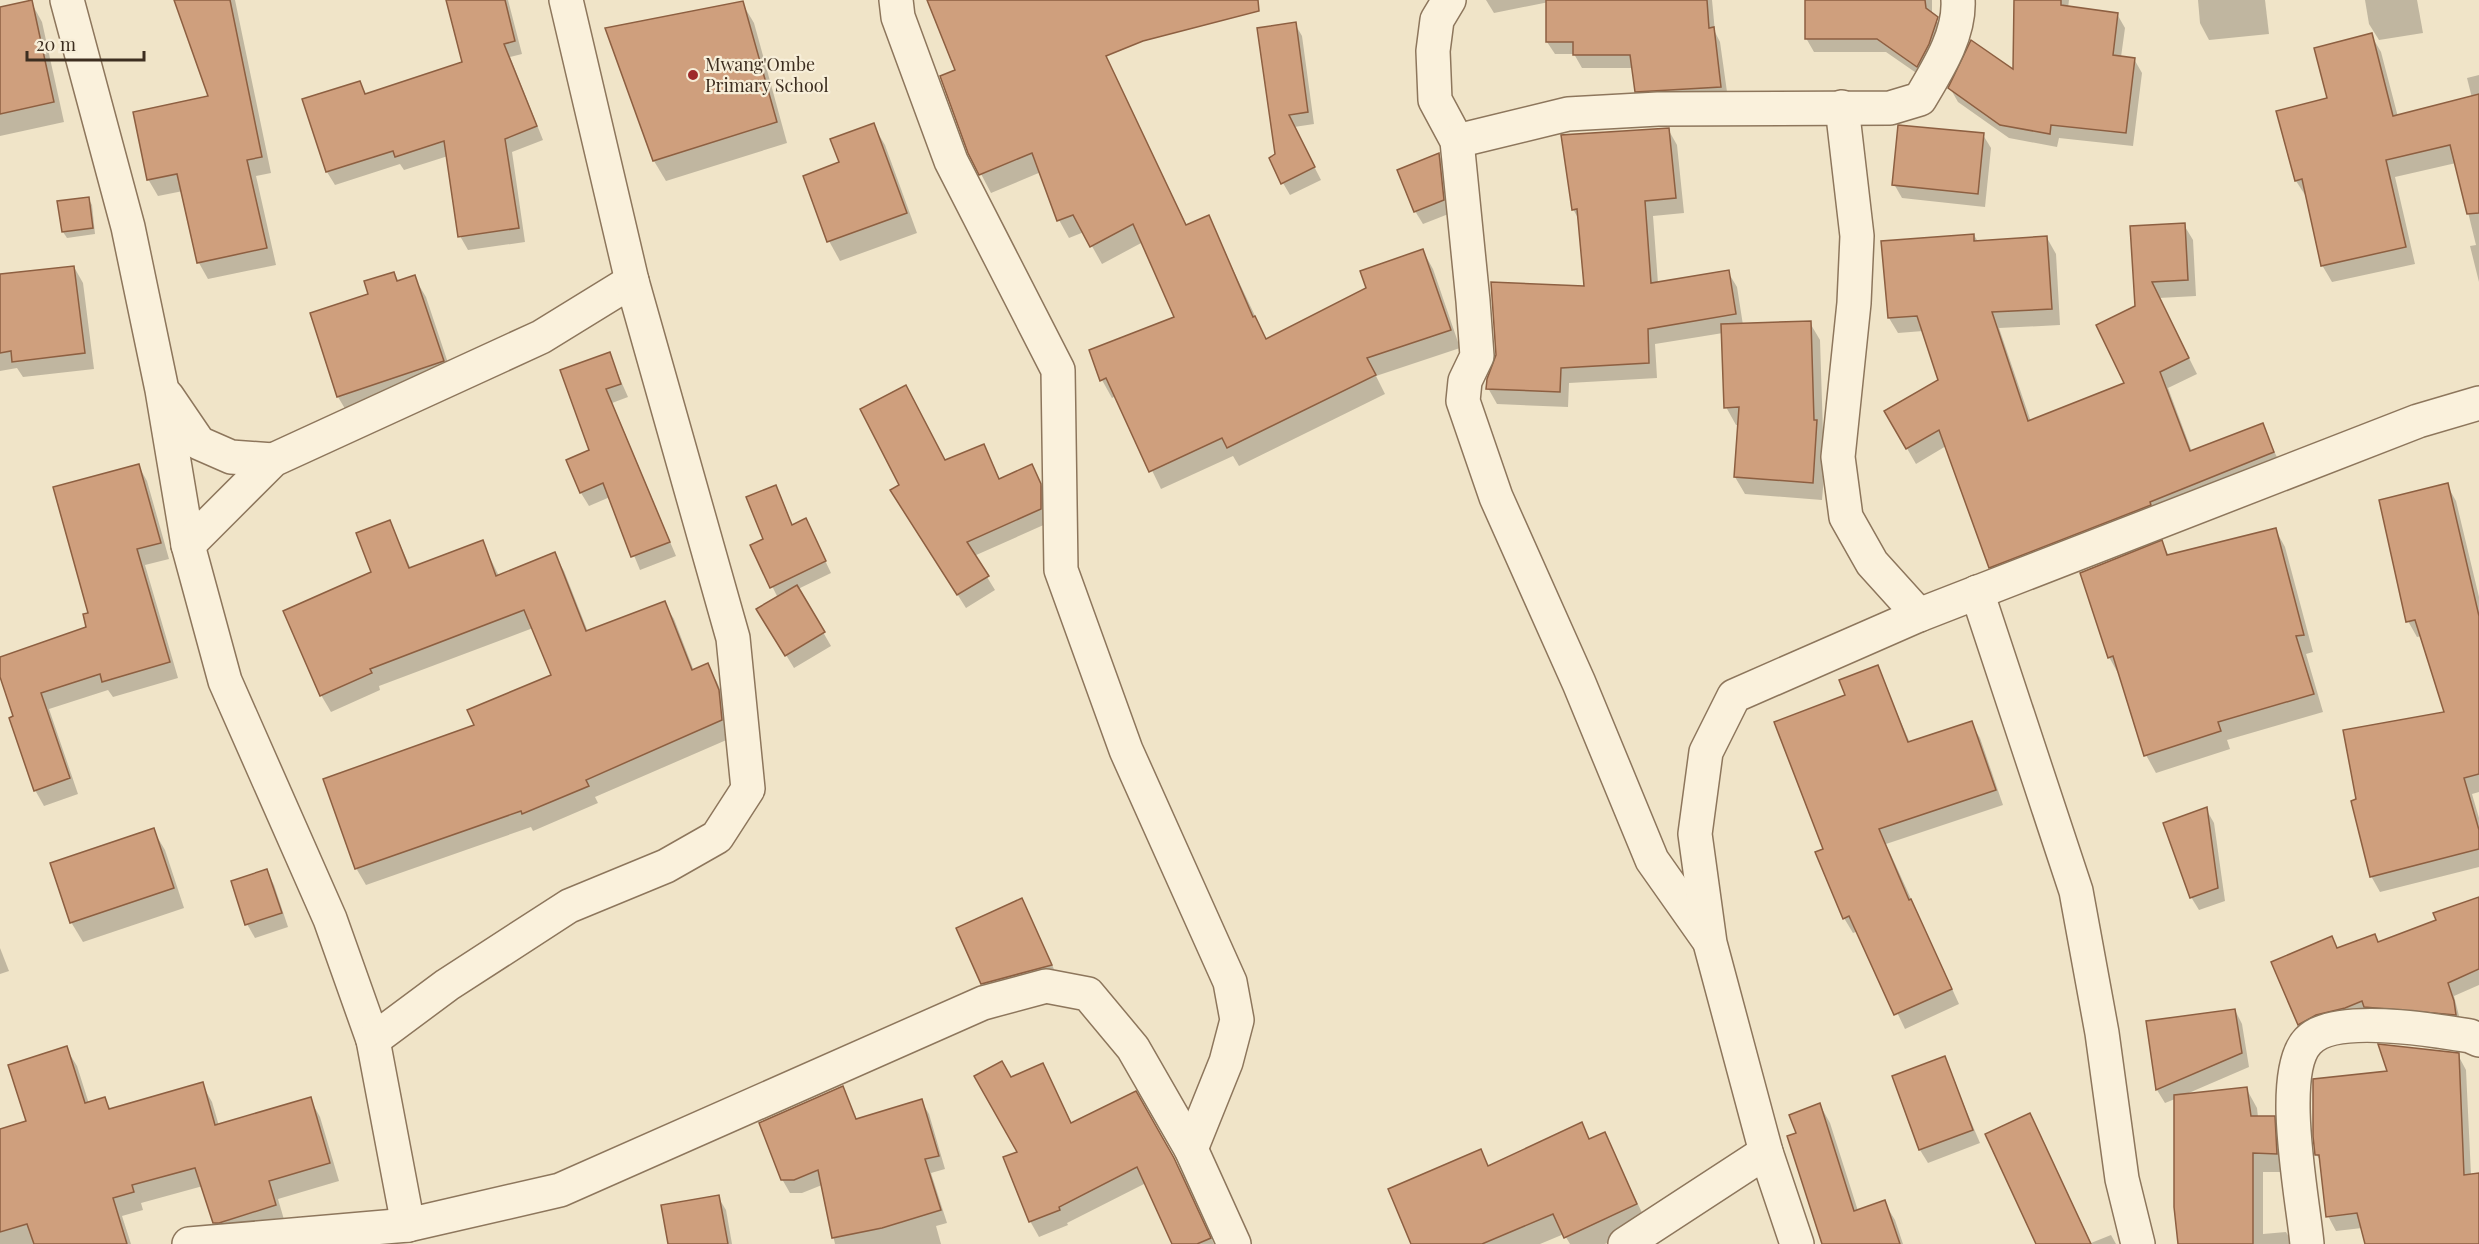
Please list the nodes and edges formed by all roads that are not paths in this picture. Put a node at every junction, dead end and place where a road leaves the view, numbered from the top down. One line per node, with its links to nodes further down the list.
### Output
1 (67, 0): 9 (street)
2 (566, 0): 8 (street)
3 (896, 0): 18 (street)
4 (1449, 0): 7 (street)
5 (1958, 0): 6 (street)
6 (1842, 107): 7 (street); 14 (street)
7 (1457, 141): 15 (street)
8 (632, 281): 11 (street); 16 (street)
9 (162, 390): 11 (street); 12 (street)
10 (2479, 403): 13 (street)
11 (273, 460): 12 (street)
12 (188, 545): 16 (street)
13 (1977, 592): 14 (street); 25 (street)
14 (1919, 615): 15 (street)
15 (1710, 943): 19 (street)
16 (374, 1040): 20 (street)
17 (2479, 1040): 26 (street)
18 (1191, 1149): 20 (street); 22 (street)
19 (1766, 1152): 23 (street); 24 (street)
20 (408, 1225): 21 (street)
21 (189, 1244)
22 (1233, 1244)
23 (1625, 1244)
24 (1797, 1244)
25 (2138, 1244)
26 (2307, 1244)

